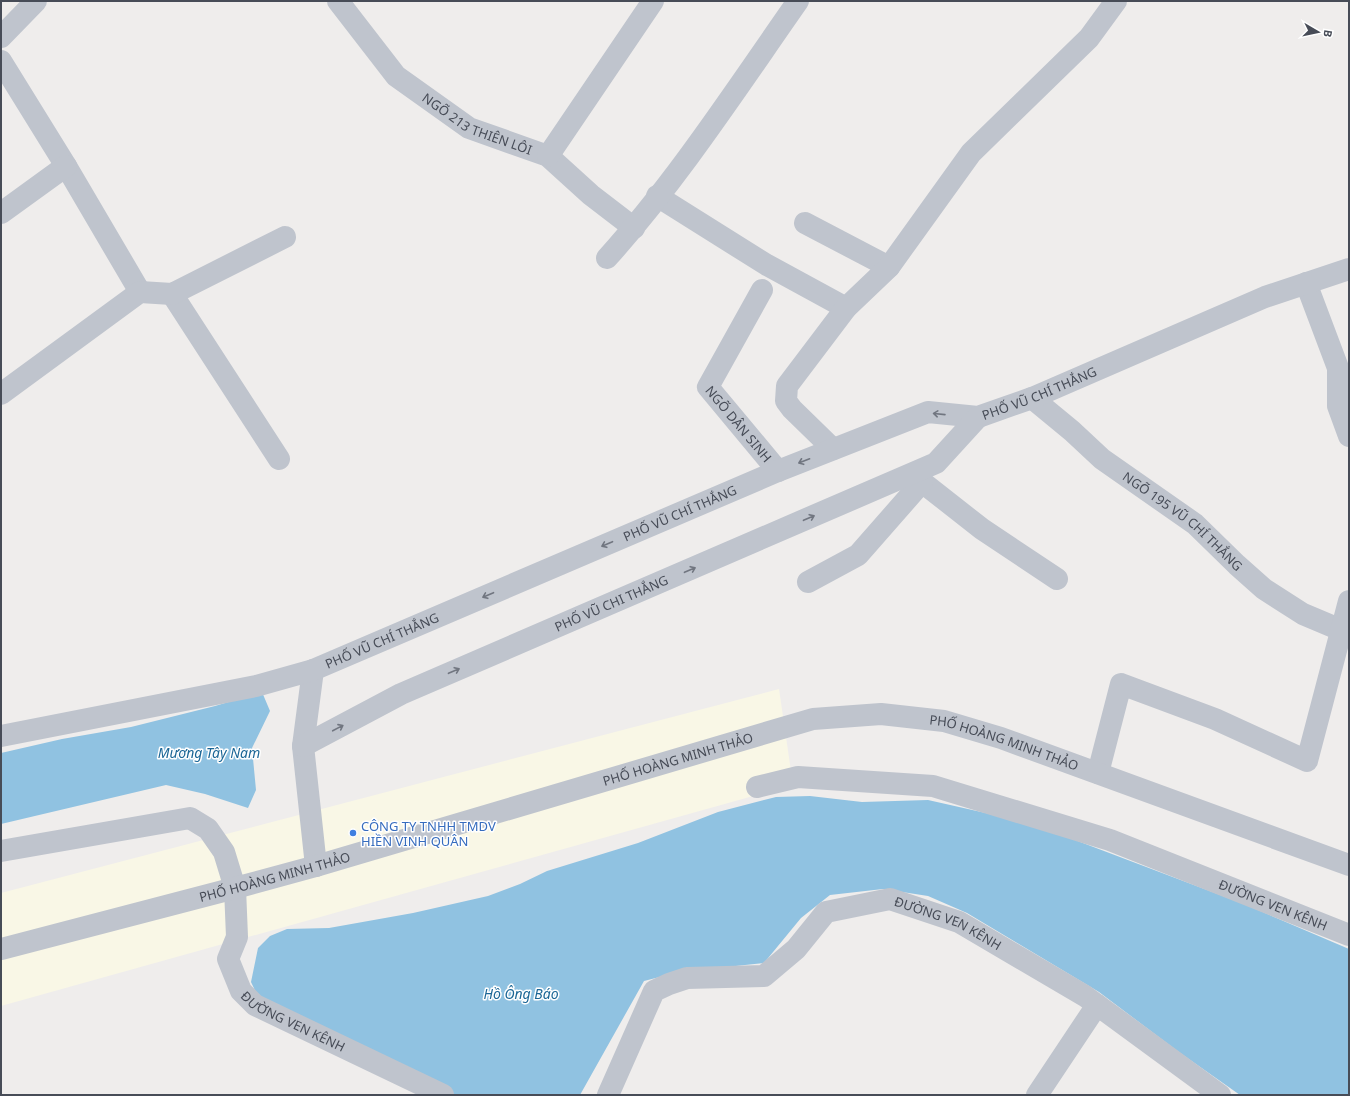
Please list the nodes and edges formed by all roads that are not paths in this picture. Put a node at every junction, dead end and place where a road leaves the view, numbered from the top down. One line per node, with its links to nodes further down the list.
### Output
1 (36, 1): 6 (street)
2 (338, 1): 8 (street, NGÕ 213 THIÊN LÔI)
3 (653, 1): 8 (street)
4 (798, 1): 10 (street)
5 (1116, 1): 16 (street)
6 (1, 37)
7 (1, 61): 9 (street)
8 (548, 156): 13 (street, NGÕ 213 THIÊN LÔI)
9 (66, 166): 11 (street); 20 (street)
10 (657, 196): 13 (street); 22 (street)
11 (1, 213)
12 (805, 223): 16 (street)
13 (634, 228): 15 (street)
14 (286, 237): 21 (street)
15 (606, 258)
16 (889, 268): 22 (street)
17 (1349, 269): 18 (street, PHỐ VŨ CHÍ THẮNG)
18 (1306, 283): 24 (street, PHỐ VŨ CHÍ THẮNG); 26 (street)
19 (762, 290): 29 (street, NGÕ DÂN SINH)
20 (140, 292): 21 (street); 23 (street)
21 (172, 294): 28 (street)
22 (846, 308): 27 (street)
23 (1, 394)
24 (1032, 398): 25 (street, PHỐ VŨ CHÍ THẮNG); 34 (street, NGÕ 195 VŨ CHÍ THẮNG)
25 (978, 417): 27 (street, PHỐ VŨ CHÍ THẮNG, one-way to 27); 30 (street, PHỐ VŨ CHI THẮNG)
26 (1349, 436)
27 (833, 449): 29 (street, PHỐ VŨ CHÍ THẮNG, one-way to 29)
28 (279, 459)
29 (778, 471): 35 (street, PHỐ VŨ CHÍ THẮNG, one-way to 35)
30 (918, 477): 31 (street); 32 (street); 37 (street, PHỐ VŨ CHI THẮNG, one-way to 30)
31 (1057, 579)
32 (808, 582)
33 (1349, 602): 34 (street)
34 (1341, 630): 38 (street)
35 (313, 670): 36 (street, PHỐ VŨ CHÍ THẮNG); 37 (street)
36 (1, 736)
37 (303, 746): 42 (street)
38 (1098, 773): 41 (street, PHỐ HOÀNG MINH THẢO); 42 (street, PHỐ HOÀNG MINH THẢO)
39 (757, 786): 44 (street, ĐƯỜNG VEN KÊNH)
40 (1, 851): 43 (street, ĐƯỜNG VEN KÊNH)
41 (1349, 865)
42 (316, 866): 43 (street, PHỐ HOÀNG MINH THẢO)
43 (235, 888): 45 (street, PHỐ HOÀNG MINH THẢO); 47 (street, ĐƯỜNG VEN KÊNH)
44 (1349, 935)
45 (1, 949)
46 (1097, 1005): 48 (street, ĐƯỜNG VEN KÊNH); 49 (street); 50 (street, ĐƯỜNG VEN KÊNH)
47 (442, 1095)
48 (608, 1095)
49 (1037, 1095)
50 (1220, 1095)

